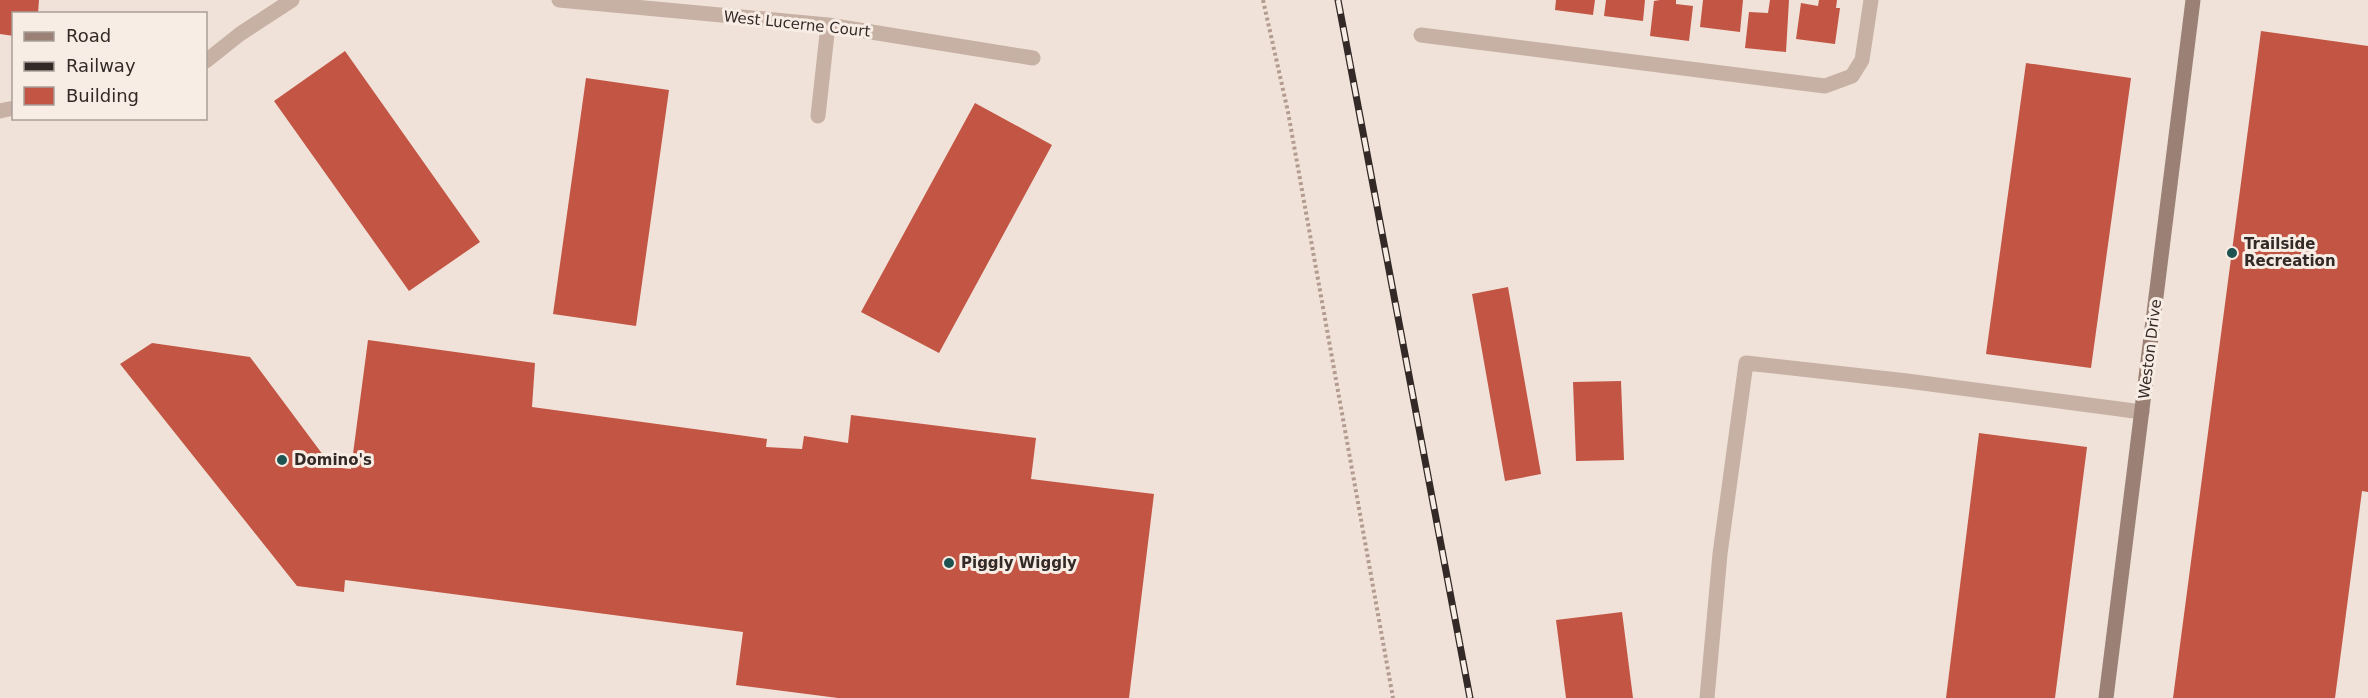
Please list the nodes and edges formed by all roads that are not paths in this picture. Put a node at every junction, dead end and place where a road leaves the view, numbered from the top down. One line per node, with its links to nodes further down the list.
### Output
1 (559, 0): 5 (street, West Lucerne Court)
2 (1871, 0): 6 (street)
3 (2193, 0): 10 (street, Weston Drive)
4 (288, 1): 8 (street)
5 (828, 25): 7 (street, West Lucerne Court); 9 (street)
6 (1420, 35)
7 (1033, 58)
8 (207, 61)
9 (818, 116)
10 (2142, 412): 11 (street); 12 (street, Weston Drive)
11 (1707, 698)
12 (2106, 698)

